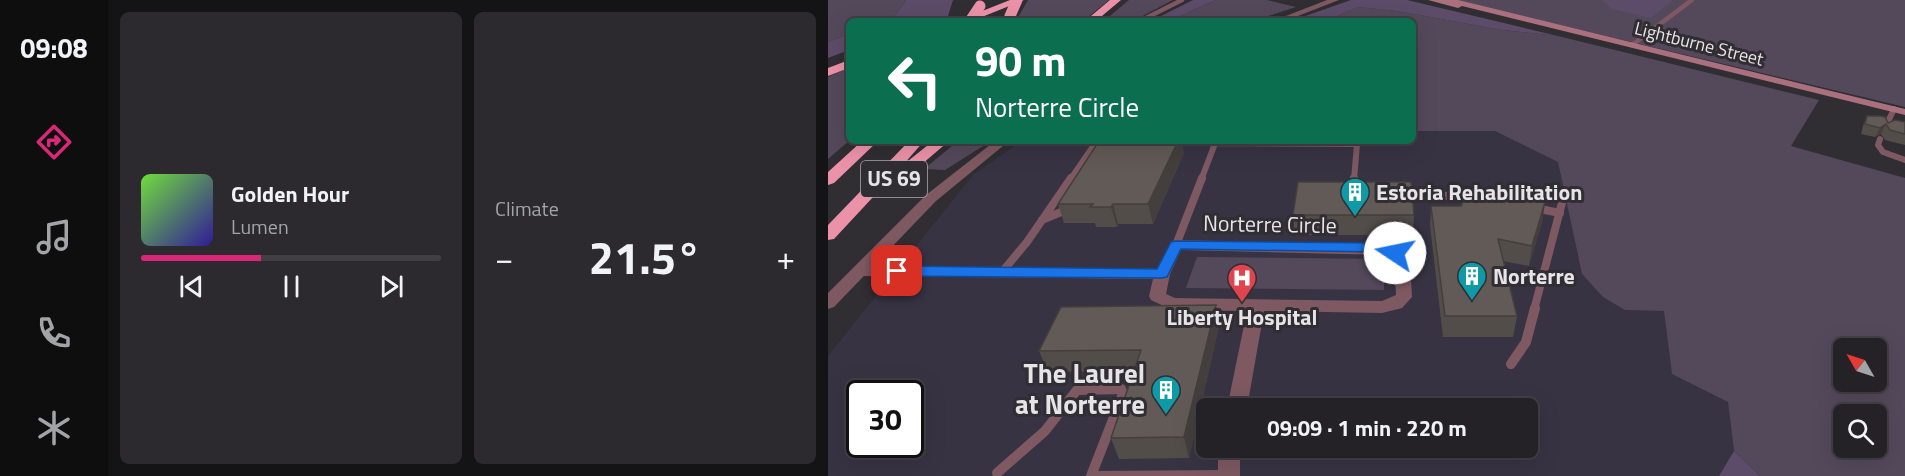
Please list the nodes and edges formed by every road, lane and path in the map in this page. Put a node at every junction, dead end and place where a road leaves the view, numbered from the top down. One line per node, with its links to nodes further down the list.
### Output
1 (1018, 0): 10 (highway); 12 (highway, bridge)
2 (1116, 0): 13 (highway)
3 (1182, 0): 14 (lane)
4 (1335, 0): 15 (street)
5 (1432, 0): 9 (main road, Lightburne Street)
6 (1448, 0): 9 (main road, Lightburne Street)
7 (1692, 0): 16 (lane)
8 (981, 3): 11 (highway, bridge)
9 (1484, 10): 16 (main road, Lightburne Street)
10 (971, 18)
11 (972, 18)
12 (1009, 18)
13 (1094, 18)
14 (1146, 18)
15 (1285, 18)
16 (1632, 45): 19 (main road, Lightburne Street)
17 (846, 65): 18 (highway)
18 (828, 72)
19 (1893, 109): 20 (main road, Lightburne Street); 21 (lane)
20 (1905, 112)
21 (1885, 128)
22 (1880, 139): 30 (lane)
23 (868, 144): 31 (highway)
24 (914, 144): 39 (highway)
25 (938, 144): 39 (highway, US 69)
26 (999, 144): 43 (street)
27 (1097, 144): 32 (lane)
28 (1214, 144): 42 (lane)
29 (1357, 144): 33 (lane)
30 (1905, 160)
31 (828, 180)
32 (1064, 188): 40 (lane); 40 (lane)
33 (1366, 190)
34 (1388, 190): 35 (lane)
35 (1480, 199)
36 (1563, 199): 38 (lane)
37 (1523, 205): 38 (lane)
38 (1560, 213): 48 (lane)
39 (847, 218): 41 (highway)
40 (1042, 220): 44 (lane)
41 (828, 235)
42 (1176, 245): 45 (street, Norterre Circle); 47 (street, Norterre Circle)
43 (859, 271): 44 (street); 46 (street)
44 (1002, 272): 45 (street)
45 (1161, 274): 47 (street, Norterre Circle)
46 (828, 303)
47 (1257, 305): 49 (street)
48 (1511, 364)
49 (1239, 398)
50 (1229, 458): 52 (street)
51 (997, 472): 52 (lane)
52 (1228, 476)

